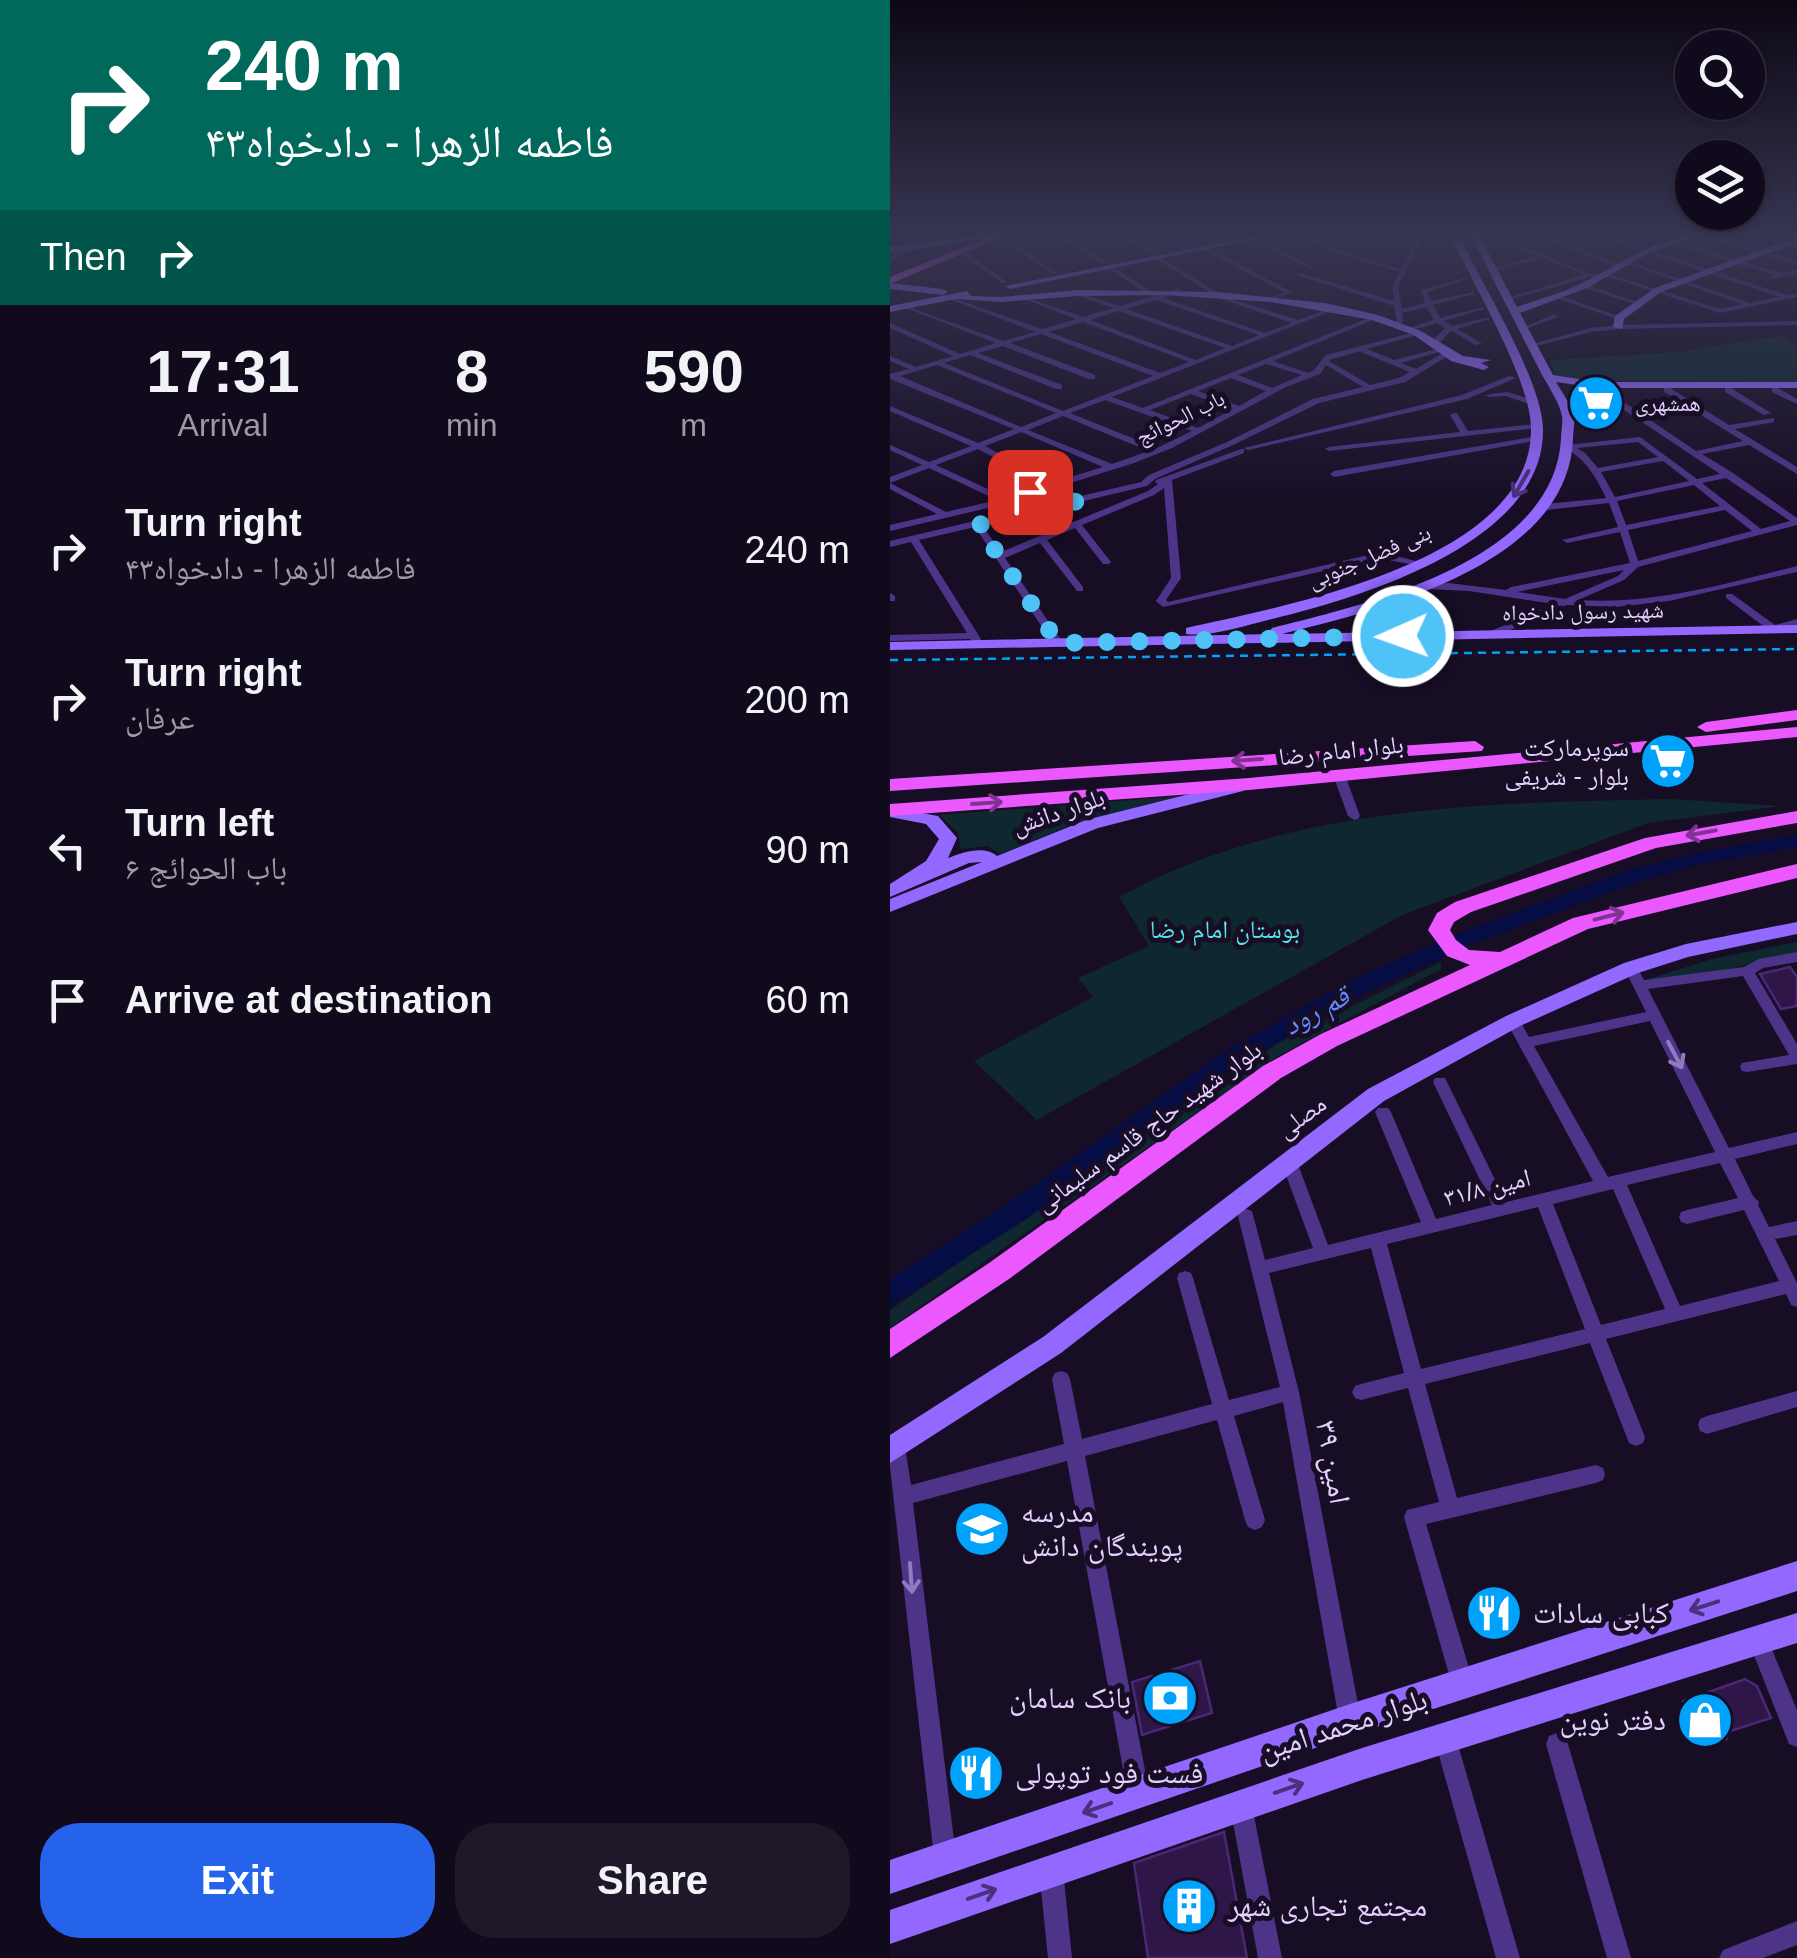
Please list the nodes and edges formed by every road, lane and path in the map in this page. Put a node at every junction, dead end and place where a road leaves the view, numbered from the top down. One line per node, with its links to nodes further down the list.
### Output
1 (956, 324): 24 (street)
2 (1025, 324): 22 (street)
3 (1066, 324): 22 (street)
4 (1094, 324): 34 (street)
5 (1165, 324): 27 (street)
6 (1236, 324): 23 (street)
7 (1292, 324): 23 (street)
8 (1358, 324): 33 (street)
9 (1388, 324): 21 (main road)
10 (1402, 324): 21 (street)
11 (1423, 324): 21 (street, باب الحوائج)
12 (1442, 324): 19 (street)
13 (1464, 324): 19 (street)
14 (1483, 324): 37 (main road)
15 (1519, 324): 20 (main road)
16 (1534, 324): 20 (street)
17 (1613, 324): 26 (street)
18 (890, 326): 31 (street)
19 (1448, 329): 25 (street); 28 (street)
20 (1522, 329): 26 (main road)
21 (1405, 330): 28 (main road); 29 (street, باب الحوائج)
22 (1042, 331): 24 (street); 44 (street)
23 (1265, 335): 27 (street)
24 (1004, 342): 30 (street); 45 (street)
25 (1478, 344)
26 (1532, 345): 46 (main road)
27 (1231, 348): 34 (street)
28 (1443, 348): 36 (street); 37 (main road); 40 (street)
29 (1364, 350): 35 (street, باب الحوائج); 36 (street)
30 (970, 353): 31 (street); 49 (street)
31 (958, 356): 38 (street)
32 (890, 358): 39 (street)
33 (1266, 361): 41 (street); 42 (street)
34 (1196, 362): 44 (street)
35 (1324, 362): 42 (street, باب الحوائج); 52 (street)
36 (1396, 362): 40 (street)
37 (1494, 362): 47 (main road); 63 (main road)
38 (937, 363): 39 (street); 68 (street)
39 (915, 369): 43 (street)
40 (1416, 372): 52 (street)
41 (1231, 375): 53 (street); 58 (street)
42 (1308, 375): 53 (street, باب الحوائج)
43 (891, 376): 71 (street)
44 (1160, 376): 60 (street)
45 (1092, 377)
46 (1548, 377): 50 (main road); 62 (main road)
47 (1512, 378): 48 (street); 63 (main road)
48 (1498, 386): 59 (street); 61 (street)
49 (1058, 387)
50 (1573, 387): 51 (main road); 54 (main road); 62 (main road)
51 (1797, 388): 57 (main road)
52 (1371, 389): 78 (street)
53 (1273, 390): 66 (street, باب الحوائج)
54 (1600, 390): 55 (main road); 84 (street)
55 (1667, 390): 56 (main road); 70 (street)
56 (1728, 390): 57 (main road); 70 (street)
57 (1776, 390): 64 (street)
58 (1191, 391): 66 (street); 67 (street)
59 (1506, 394): 61 (street); 63 (street)
60 (1105, 397): 67 (street); 68 (street)
61 (1464, 397): 75 (street)
62 (1559, 398): 79 (main road)
63 (1529, 400): 73 (main road)
64 (1797, 402)
65 (890, 408): 77 (street)
66 (1238, 408): 72 (street, باب الحوائج)
67 (1144, 410): 72 (street)
68 (1063, 413): 71 (street); 82 (street)
69 (1454, 416): 74 (street)
70 (1728, 428): 76 (street)
71 (1022, 429): 77 (street); 88 (street)
72 (1197, 430): 82 (street, باب الحوائج)
73 (1537, 432): 74 (street); 83 (street); 104 (main road, بنی فضل جنوبی, one-way to 104)
74 (1465, 433): 81 (street)
75 (1305, 434): 78 (street); 81 (street)
76 (1750, 442): 84 (street); 91 (street)
77 (978, 446): 87 (street); 97 (street)
78 (1237, 446): 94 (street); 98 (street)
79 (1570, 446): 85 (street); 90 (street); 102 (main road, بنی فضل جنوبی)
80 (890, 447): 87 (street)
81 (1329, 448): 89 (street)
82 (1157, 451): 88 (street, باب الحوائج)
83 (1462, 451): 86 (street); 89 (street)
84 (1697, 453): 93 (street)
85 (1663, 459): 90 (street); 95 (street)
86 (1472, 462)
87 (929, 465): 96 (street); 99 (street)
88 (1111, 467): 97 (street, باب الحوائج)
89 (1352, 471): 92 (street)
90 (1595, 471): 101 (street)
91 (1797, 472)
92 (1334, 474)
93 (1730, 475): 95 (street); 106 (street)
94 (1168, 481): 98 (street); 107 (street); 121 (street)
95 (1694, 482): 101 (street); 103 (street)
96 (890, 483): 105 (street)
97 (1057, 484): 99 (street, باب الحوائج); 100 (street)
98 (1144, 484): 100 (street)
99 (1004, 500): 105 (street, باب الحوائج)
100 (1082, 500): 109 (street)
101 (1612, 500): 102 (street); 111 (street)
102 (1546, 507): 108 (main road, بنی فضل جنوبی)
103 (1727, 507): 111 (street); 113 (street)
104 (1499, 514): 108 (main road); 112 (main road, بنی فضل جنوبی)
105 (945, 516): 110 (street, باب الحوائج)
106 (1797, 522): 113 (street)
107 (1078, 524): 116 (street); 120 (street)
108 (1528, 524): 114 (main road, بنی فضل جنوبی)
109 (978, 525): 115 (street); 119 (street)
110 (890, 528)
111 (1622, 528): 117 (street); 122 (street)
112 (1479, 529): 114 (main road); 121 (main road, بنی فضل جنوبی)
113 (1760, 532): 122 (street)
114 (1508, 537): 123 (main road, بنی فضل جنوبی)
115 (914, 539): 118 (street); 136 (street)
116 (1042, 539): 119 (street); 126 (street)
117 (1567, 540)
118 (890, 544)
119 (998, 557): 139 (street)
120 (1106, 562)
121 (1417, 564): 137 (main road, بنی فضل جنوبی)
122 (1635, 565): 127 (street); 129 (street)
123 (1467, 568): 125 (main road, بنی فضل جنوبی); 127 (street)
124 (1797, 569): 129 (street)
125 (1428, 586): 127 (street); 130 (main road, بنی فضل جنوبی)
126 (1080, 589)
127 (1500, 592): 129 (street)
128 (1729, 596): 132 (street)
129 (1565, 602): 134 (street)
130 (1342, 614): 133 (main road); 138 (main road, بنی فضل جنوبی)
131 (1797, 625): 132 (main road, شهید رسول دادخواه)
132 (1774, 629): 134 (main road, شهید رسول دادخواه)
133 (1438, 635): 134 (main road, شهید رسول دادخواه); 138 (main road, شهید رسول دادخواه)
134 (1490, 636)
135 (890, 638): 136 (street)
136 (976, 640): 139 (main road, شهید رسول دادخواه); 140 (main road, شهید رسول دادخواه)
137 (1120, 642): 138 (main road, شهید رسول دادخواه); 139 (main road, شهید رسول دادخواه)
138 (1230, 642)
139 (1058, 643)
140 (890, 646)
141 (1797, 715): 145 (main road, بلوار امام رضا, one-way to 145)
142 (1797, 732): 143 (main road, بلوار امام رضا)
143 (1338, 775): 144 (main road, بلوار امام رضا); 147 (street)
144 (1249, 784): 146 (main road, بلوار امام رضا, one-way to 144); 149 (main road, بلوار دانش)
145 (890, 786)
146 (890, 811): 151 (main road)
147 (1354, 816)
148 (1797, 817): 156 (main road, one-way to 156)
149 (992, 862): 151 (main road); 153 (main road, بلوار دانش)
150 (1797, 871): 155 (main road, بلوار شهید حاج قاسم سلیمانی, one-way to 150)
151 (928, 873): 152 (main road)
152 (890, 891)
153 (890, 906)
154 (1797, 928): 159 (main road, مصلی)
155 (1518, 952): 156 (main road); 160 (main road, بلوار شهید حاج قاسم سلیمانی)
156 (1457, 954): 160 (main road)
157 (1796, 960): 158 (street)
158 (1747, 971): 159 (street); 164 (street)
159 (1635, 976): 161 (street); 162 (main road, مصلی)
160 (1422, 996): 187 (main road, بلوار شهید حاج قاسم سلیمانی)
161 (1654, 1015): 163 (street); 169 (street, one-way to 169)
162 (1513, 1021): 163 (street); 170 (main road, مصلی)
163 (1526, 1043): 171 (street)
164 (1797, 1057): 165 (street)
165 (1747, 1068)
166 (1440, 1082): 174 (street)
167 (1383, 1112): 177 (street)
168 (1797, 1138): 169 (street, امین ۳۱/۸)
169 (1726, 1154): 171 (street, امین ۳۱/۸); 173 (street)
170 (1288, 1160): 181 (street); 196 (main road, مصلی)
171 (1610, 1182): 172 (street, امین ۳۱/۸); 185 (street)
172 (1544, 1198): 174 (street, امین ۳۱/۸); 186 (street)
173 (1750, 1202): 176 (street); 179 (street)
174 (1502, 1209): 177 (street, امین ۳۱/۸)
175 (1246, 1216): 182 (street, امین ۳۹)
176 (1687, 1216)
177 (1432, 1226): 180 (street, امین ۳۱/۸)
178 (1797, 1228): 179 (street)
179 (1766, 1234): 184 (street)
180 (1377, 1240): 181 (street, امین ۳۱/۸); 189 (street)
181 (1323, 1253): 182 (street, امین ۳۱/۸)
182 (1260, 1268): 190 (street, امین ۳۹)
183 (1185, 1278): 193 (street)
184 (1794, 1293): 185 (street)
185 (1676, 1314): 186 (street)
186 (1594, 1335): 189 (street); 195 (street)
187 (890, 1344)
188 (1061, 1379): 197 (street)
189 (1415, 1379): 191 (street); 200 (street)
190 (1290, 1392): 193 (street); 206 (street, امین ۳۹)
191 (1360, 1392)
192 (1797, 1399): 194 (street)
193 (1223, 1412): 197 (street); 201 (street)
194 (1707, 1425)
195 (1636, 1437)
196 (894, 1448): 199 (street)
197 (1074, 1451): 199 (street); 210 (street)
198 (1596, 1474): 200 (street)
199 (904, 1496): 212 (street, one-way to 212)
200 (1450, 1509): 205 (street)
201 (1255, 1520)
202 (1797, 1576): 205 (main road, بلوار محمد امین, one-way to 205)
203 (1797, 1628): 204 (main road, بلوار محمد امین)
204 (1758, 1640): 207 (street); 208 (main road, بلوار محمد امین)
205 (1464, 1686): 206 (main road, بلوار محمد امین)
206 (1350, 1720): 210 (main road, بلوار محمد امین)
207 (1797, 1736)
208 (1445, 1738): 211 (main road, بلوار محمد امین, one-way to 208); 219 (street)
209 (1556, 1744): 220 (street)
210 (1138, 1794): 212 (main road, بلوار محمد امین, one-way to 212)
211 (1240, 1805): 213 (main road, بلوار محمد امین); 218 (street)
212 (945, 1859): 214 (main road, بلوار محمد امین)
213 (1051, 1870): 215 (main road, بلوار محمد امین, one-way to 213); 217 (street)
214 (890, 1877)
215 (890, 1927)
216 (1797, 1933): 221 (street)
217 (1060, 1958)
218 (1270, 1958)
219 (1508, 1958)
220 (1619, 1958)
221 (1732, 1958)

